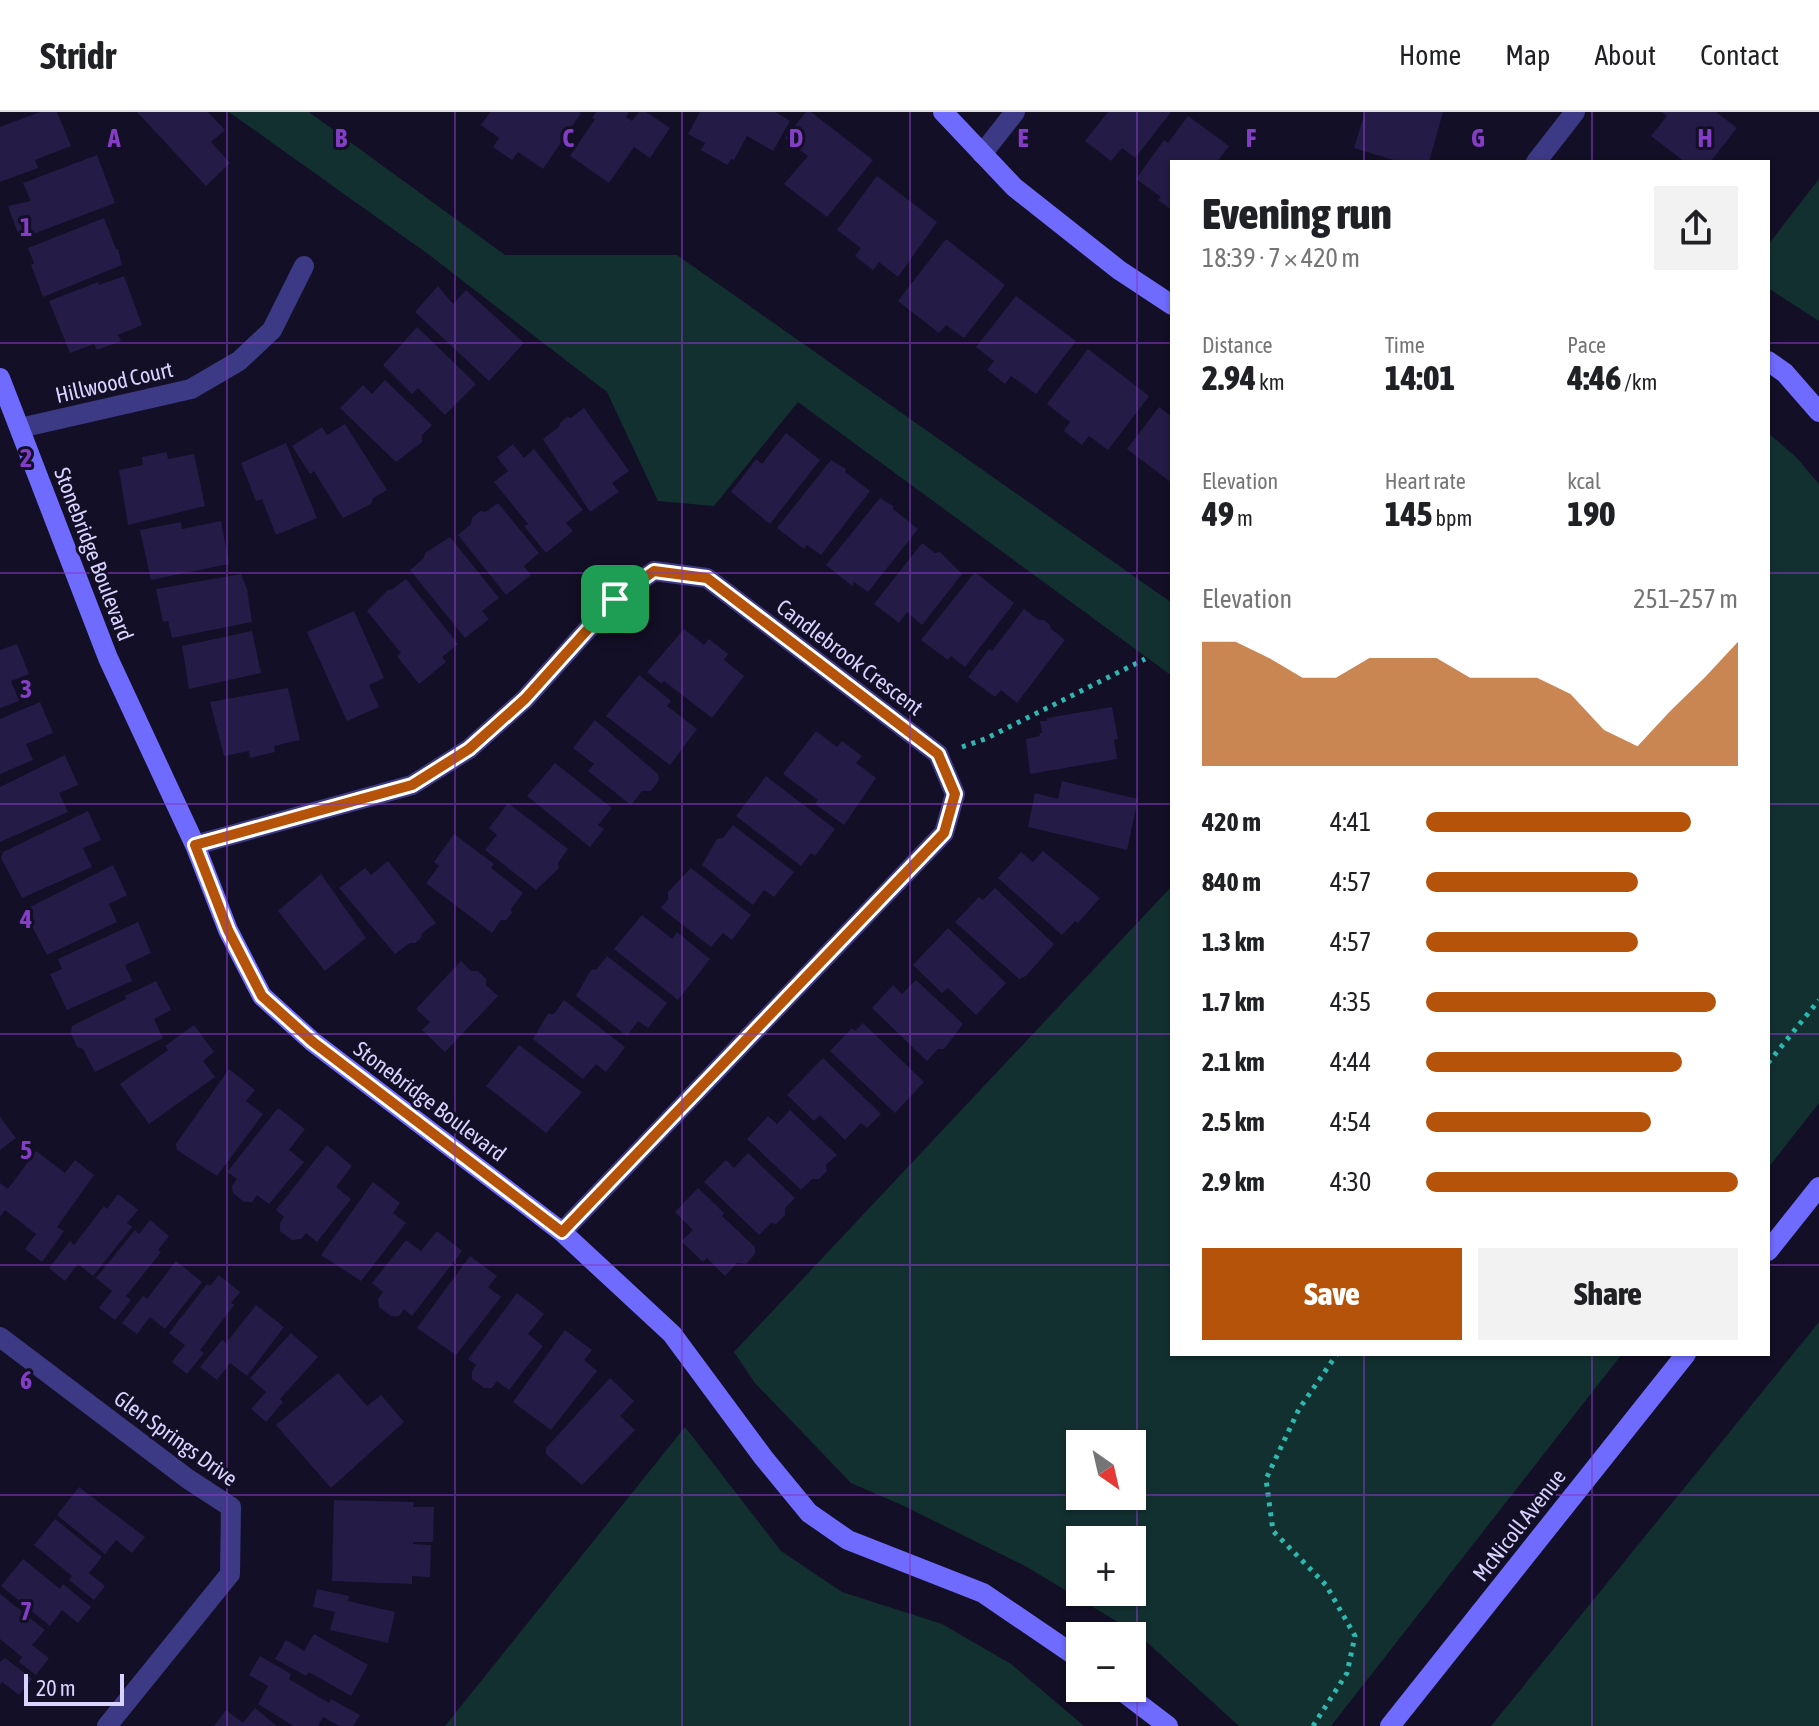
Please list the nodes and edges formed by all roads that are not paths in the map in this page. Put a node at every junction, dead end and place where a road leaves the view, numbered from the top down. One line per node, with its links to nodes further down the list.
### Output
1 (943, 112): 4 (street)
2 (1015, 112): 4 (street)
3 (1575, 112): 5 (street)
4 (982, 154): 7 (street)
5 (1538, 160)
6 (304, 266): 11 (street, Hillwood Court)
7 (1170, 304)
8 (1770, 362): 10 (street)
9 (0, 378): 11 (street, Stonebridge Boulevard)
10 (1819, 412)
11 (20, 428): 12 (street, Stonebridge Boulevard)
12 (195, 845): 14 (street, Stonebridge Boulevard); 14 (street, Candlebrook Crescent)
13 (1819, 1187): 15 (street)
14 (562, 1232): 18 (street, Stonebridge Boulevard)
15 (1770, 1248)
16 (0, 1337): 20 (street, Glen Springs Drive)
17 (1684, 1356): 22 (street, McNicoll Avenue)
18 (1066, 1649)
19 (1136, 1702): 21 (street)
20 (107, 1726)
21 (1168, 1726)
22 (1390, 1726)

